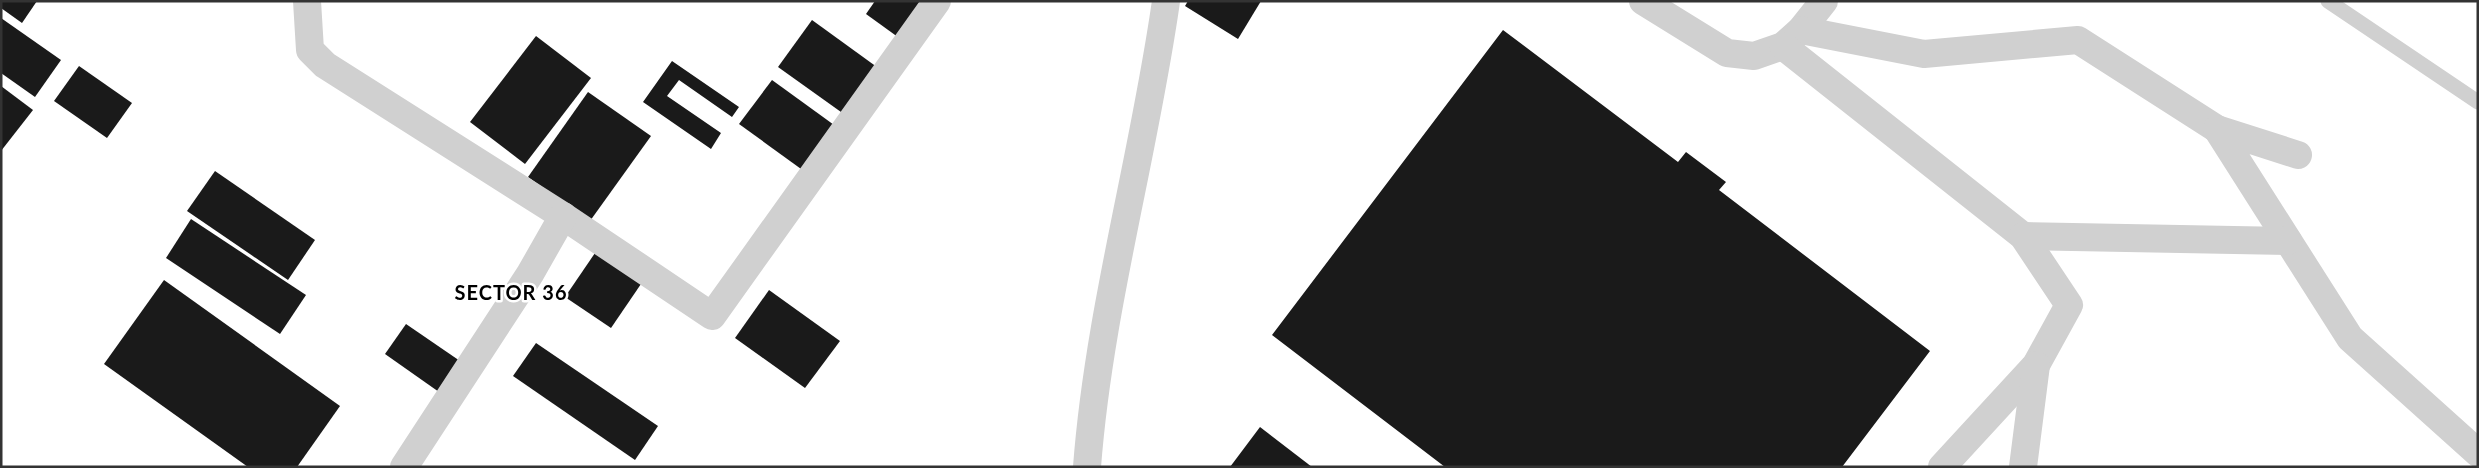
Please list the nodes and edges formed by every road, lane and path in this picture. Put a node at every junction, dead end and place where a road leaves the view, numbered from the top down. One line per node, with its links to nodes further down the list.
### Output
1 (307, 1): 11 (street)
2 (937, 1): 11 (street)
3 (1166, 1): 17 (street)
4 (1643, 1): 7 (street)
5 (1824, 1): 7 (street)
6 (2328, 1): 8 (lane)
7 (1792, 38): 9 (street); 12 (street)
8 (2478, 102)
9 (2217, 129): 10 (street); 13 (street)
10 (2298, 156)
11 (563, 216): 16 (street)
12 (2023, 236): 13 (street); 14 (street)
13 (2288, 241): 15 (street)
14 (2036, 365): 18 (street); 19 (street)
15 (2478, 453)
16 (404, 467)
17 (1087, 467)
18 (1942, 467)
19 (2023, 467)

